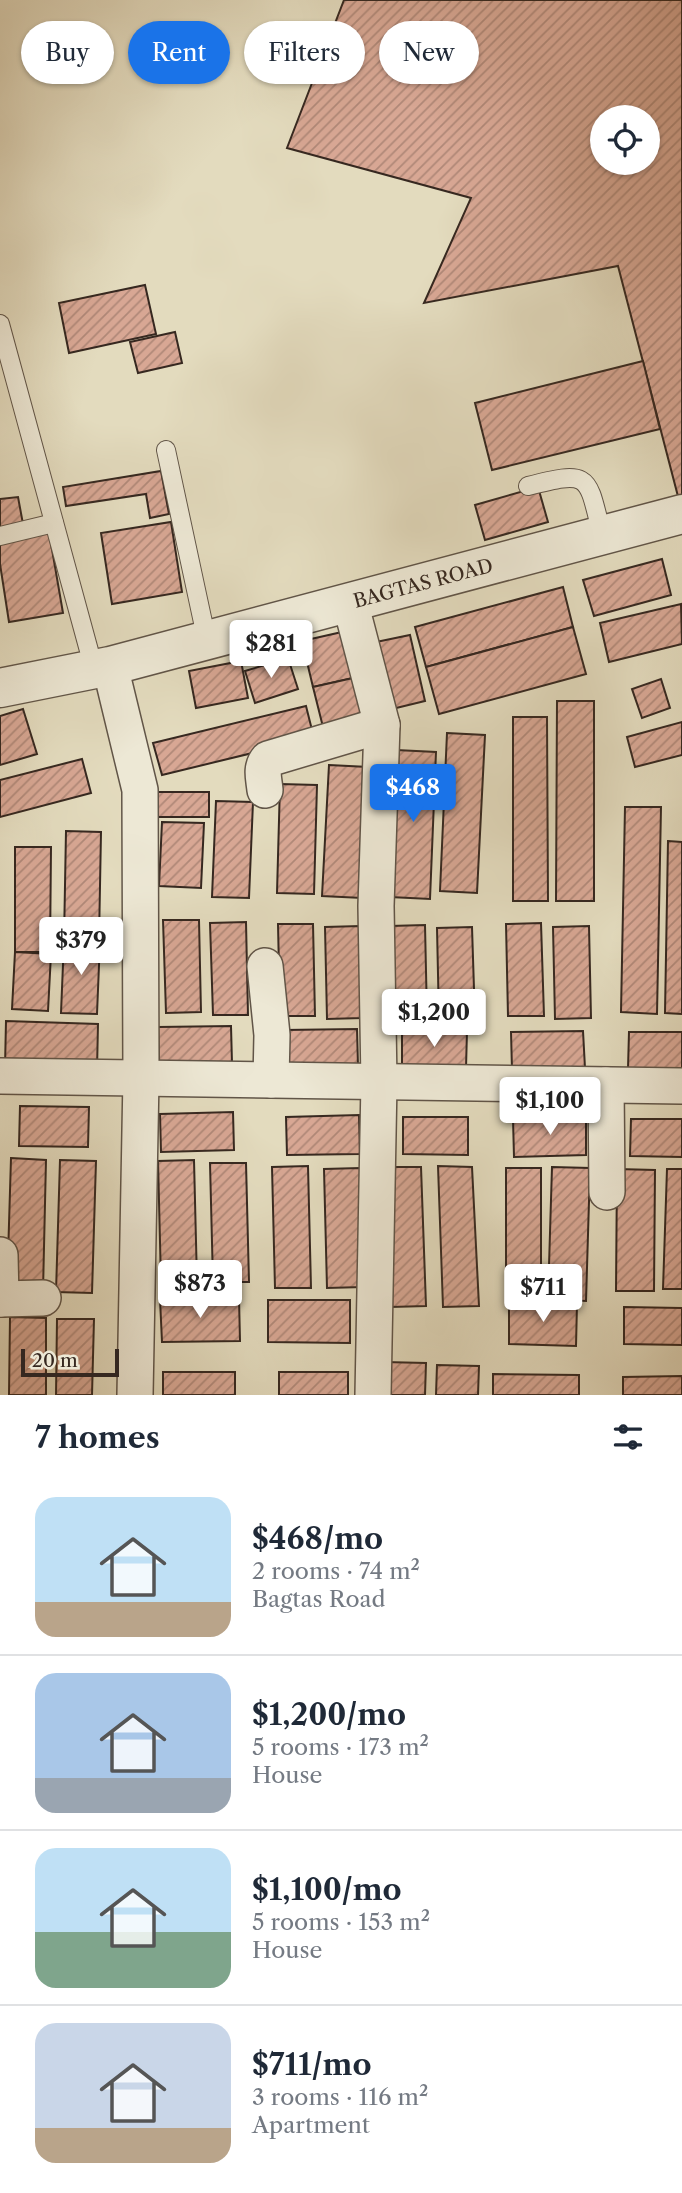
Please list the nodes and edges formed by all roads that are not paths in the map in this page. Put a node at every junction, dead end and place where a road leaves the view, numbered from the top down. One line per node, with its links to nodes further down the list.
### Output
1 (0, 324): 5 (lane)
2 (166, 450): 9 (lane)
3 (528, 486): 6 (lane)
4 (682, 514): 6 (street, BAGTAS ROAD)
5 (54, 523): 7 (lane); 10 (lane)
6 (602, 535): 8 (street, BAGTAS ROAD)
7 (0, 536)
8 (349, 602): 9 (street, BAGTAS ROAD); 12 (street)
9 (207, 641): 10 (street, BAGTAS ROAD)
10 (102, 668): 11 (street, BAGTAS ROAD); 16 (street)
11 (0, 688)
12 (382, 725): 13 (street); 18 (street)
13 (265, 790)
14 (265, 965): 17 (street)
15 (0, 1076): 16 (street)
16 (141, 1078): 17 (street); 25 (street)
17 (271, 1080): 18 (street)
18 (379, 1082): 19 (street); 26 (street)
19 (606, 1085): 20 (street); 21 (street)
20 (682, 1086)
21 (607, 1192)
22 (0, 1255): 24 (street)
23 (43, 1298): 24 (street)
24 (0, 1299)
25 (135, 1395)
26 (373, 1395)

